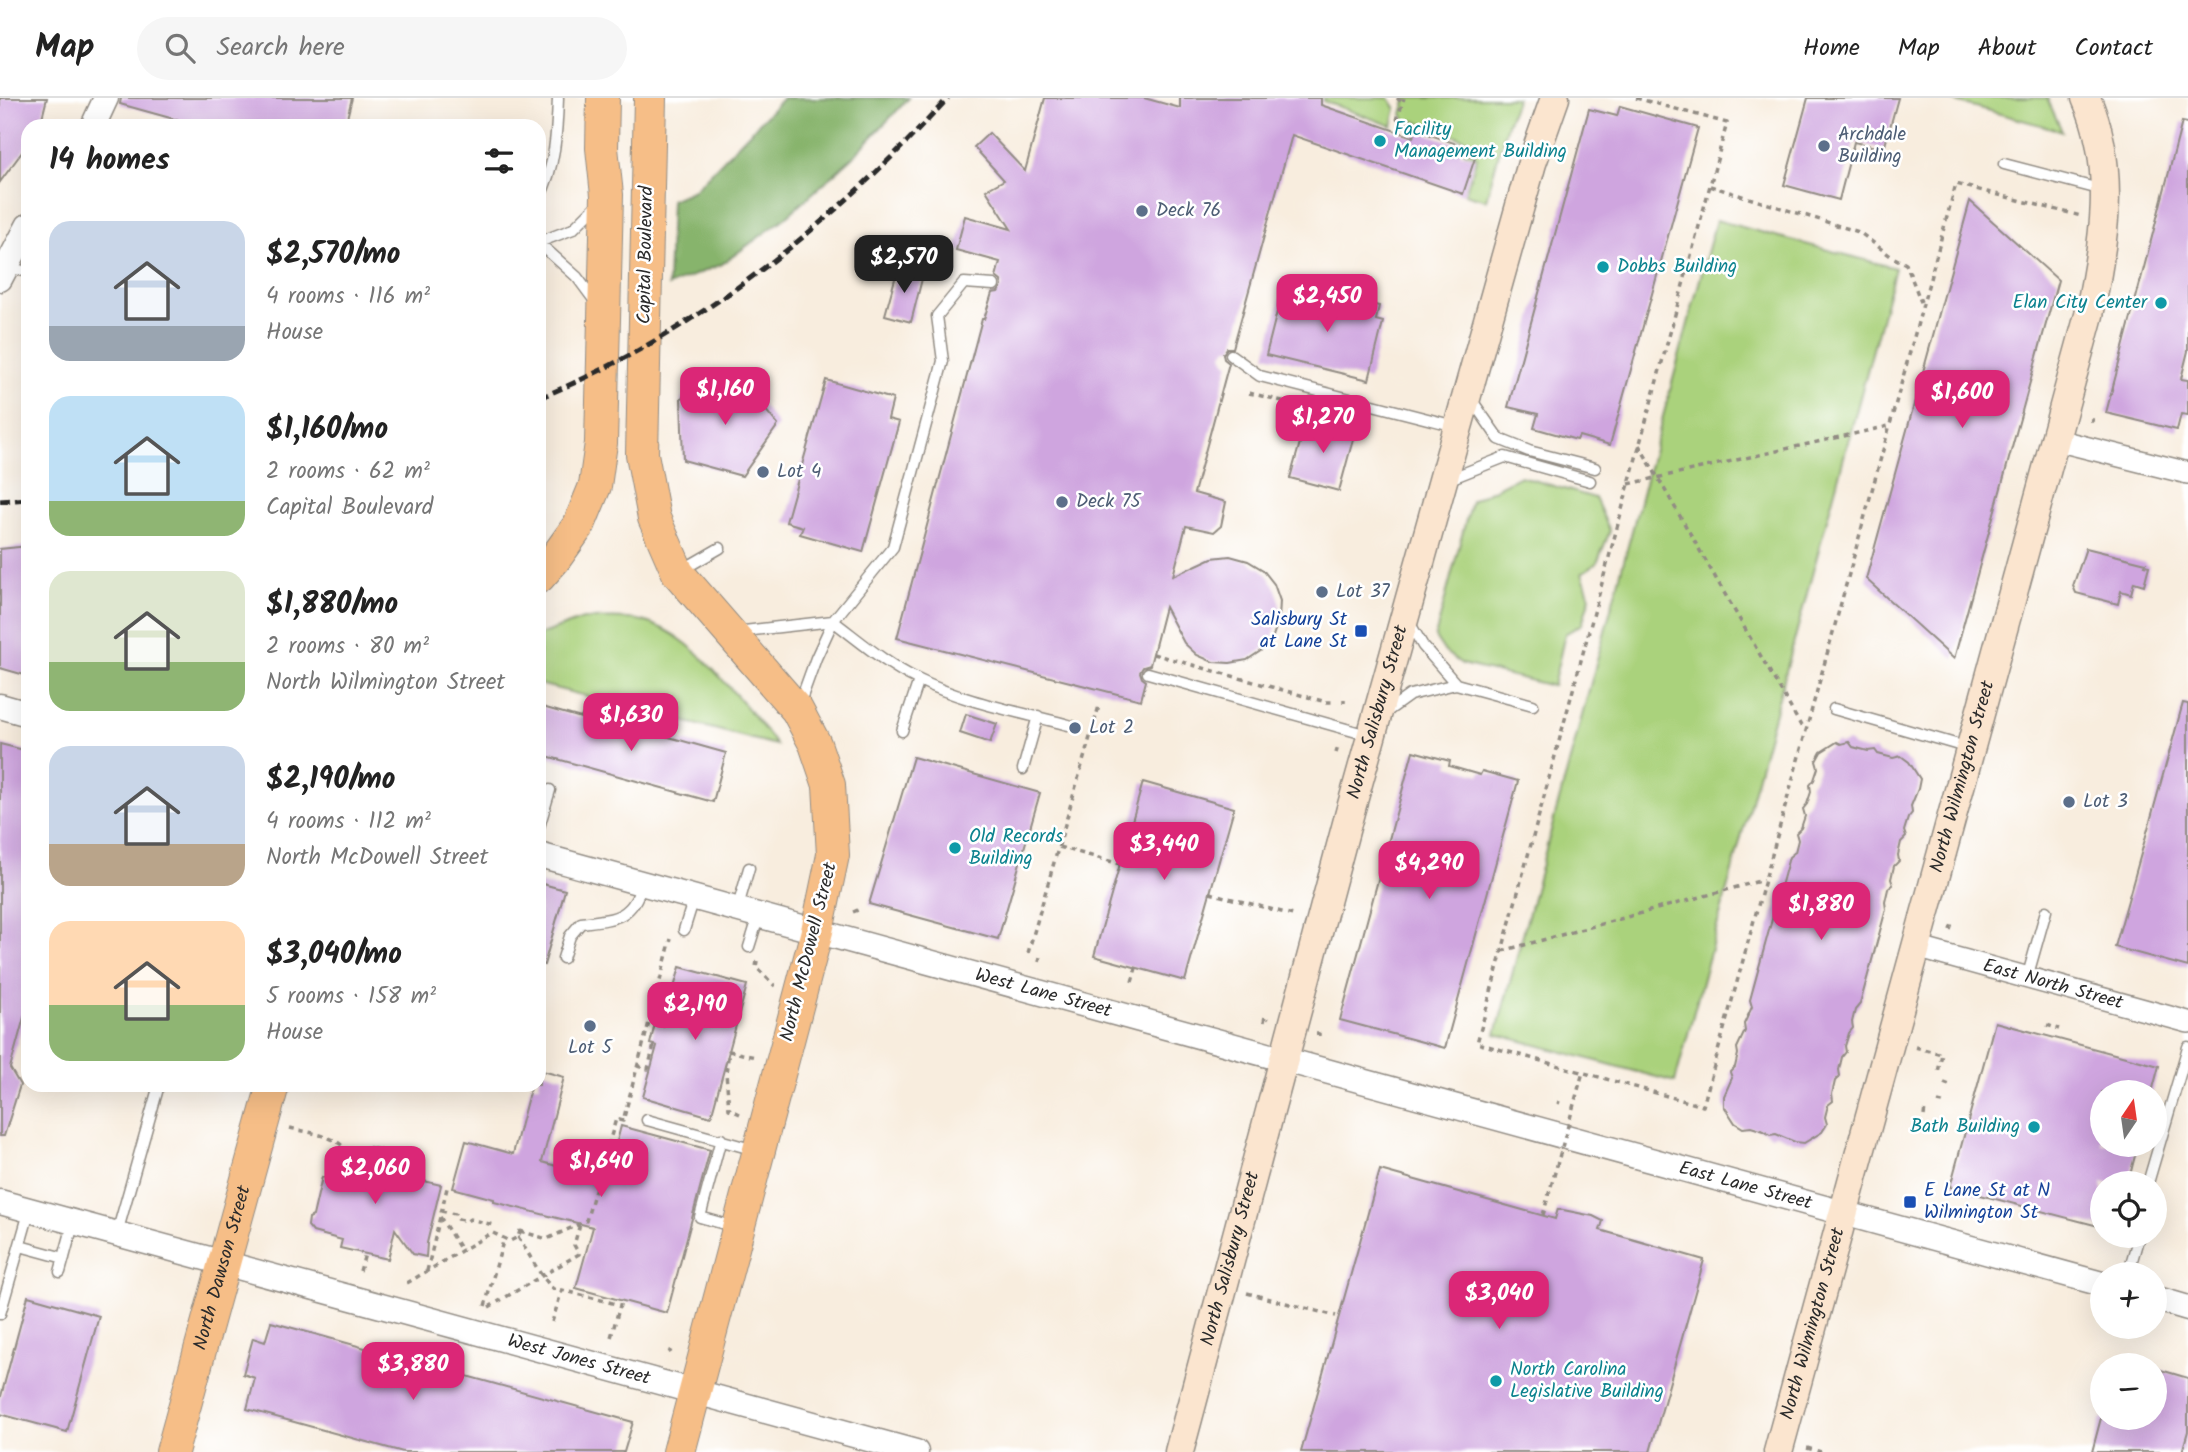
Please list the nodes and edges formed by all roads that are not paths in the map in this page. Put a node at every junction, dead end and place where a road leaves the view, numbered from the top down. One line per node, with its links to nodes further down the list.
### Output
1 (106, 98): 8 (street)
2 (558, 98): 11 (lane)
3 (603, 98): 13 (main road, Capital Boulevard)
4 (650, 98): 9 (main road, Capital Boulevard)
5 (657, 98): 9 (main road)
6 (1555, 98): 21 (main road, North Salisbury Street)
7 (2086, 98): 12 (main road, North Wilmington Street)
8 (96, 119)
9 (648, 148): 24 (main road, Capital Boulevard)
10 (2004, 164): 12 (lane)
11 (546, 183)
12 (2104, 190): 23 (main road, North Wilmington Street)
13 (607, 195): 14 (lane); 19 (main road, Capital Boulevard)
14 (546, 239)
15 (21, 245): 17 (street)
16 (546, 248): 19 (lane)
17 (11, 273)
18 (994, 285): 33 (lane)
19 (602, 311): 30 (main road, Capital Boulevard)
20 (1231, 355): 22 (lane)
21 (1467, 394): 22 (main road, North Salisbury Street); 25 (lane)
22 (1458, 426): 28 (main road, North Salisbury Street)
23 (2056, 440): 26 (street); 47 (main road, North Wilmington Street)
24 (642, 454): 31 (main road, North McDowell Street)
25 (1595, 468)
26 (2188, 473)
27 (1591, 481): 28 (lane)
28 (1442, 482): 32 (main road, North Salisbury Street)
29 (720, 548): 31 (lane)
30 (546, 570)
31 (678, 573): 34 (main road, North McDowell Street)
32 (1405, 615): 37 (lane); 45 (main road, North Salisbury Street)
33 (833, 621): 34 (lane); 36 (lane); 41 (lane)
34 (729, 632): 41 (main road, North McDowell Street)
35 (1148, 673): 45 (lane)
36 (919, 680): 43 (lane); 46 (lane)
37 (1456, 684): 38 (lane); 45 (lane)
38 (1533, 705)
39 (0, 706): 42 (street)
40 (1834, 709): 47 (lane)
41 (797, 710): 58 (main road, North McDowell Street)
42 (21, 712)
43 (1038, 716): 44 (lane); 48 (lane)
44 (1072, 726)
45 (1373, 728): 65 (main road, North Salisbury Street)
46 (902, 731)
47 (1971, 749): 60 (main road, North Wilmington Street)
48 (1023, 769)
49 (550, 790): 50 (lane)
50 (546, 803)
51 (546, 857): 53 (street, West Lane Street)
52 (749, 868): 56 (lane)
53 (642, 883): 54 (street, West Lane Street); 61 (lane)
54 (694, 898): 56 (street, West Lane Street); 57 (lane)
55 (2046, 911): 62 (lane)
56 (748, 912): 58 (street, West Lane Street); 59 (lane)
57 (679, 928)
58 (817, 931): 65 (street, West Lane Street); 71 (main road, North McDowell Street)
59 (749, 947)
60 (1916, 947): 62 (street, East North Street); 75 (main road, North Wilmington Street)
61 (563, 958)
62 (2027, 978): 63 (street, East North Street)
63 (2188, 1022)
64 (2188, 1047): 72 (lane)
65 (1282, 1059): 69 (street, West Lane Street); 91 (main road, North Salisbury Street)
66 (157, 1092): 78 (lane)
67 (271, 1092): 81 (main road, North Dawson Street)
68 (647, 1120): 70 (lane)
69 (1550, 1133): 75 (street, East Lane Street)
70 (721, 1139): 71 (lane); 77 (lane)
71 (758, 1151): 77 (main road, North McDowell Street)
72 (2152, 1171)
73 (1, 1204): 74 (street, West Jones Street)
74 (30, 1209): 76 (street, West Jones Street); 79 (lane)
75 (1843, 1213): 83 (street, East Lane Street); 92 (main road, North Wilmington Street)
76 (74, 1221): 78 (street, West Jones Street); 80 (lane)
77 (737, 1228): 87 (main road, North McDowell Street)
78 (117, 1233): 81 (street, West Jones Street)
79 (20, 1246): 80 (lane); 86 (lane)
80 (64, 1258): 82 (lane)
81 (224, 1261): 87 (street, West Jones Street); 88 (main road, North Dawson Street)
82 (60, 1272)
83 (2090, 1281)
84 (2167, 1302): 85 (street)
85 (2188, 1308)
86 (0, 1314)
87 (696, 1390): 89 (main road, North McDowell Street); 90 (street, West Jones Street)
88 (172, 1452)
89 (679, 1452)
90 (916, 1452)
91 (1179, 1452)
92 (1778, 1452)

